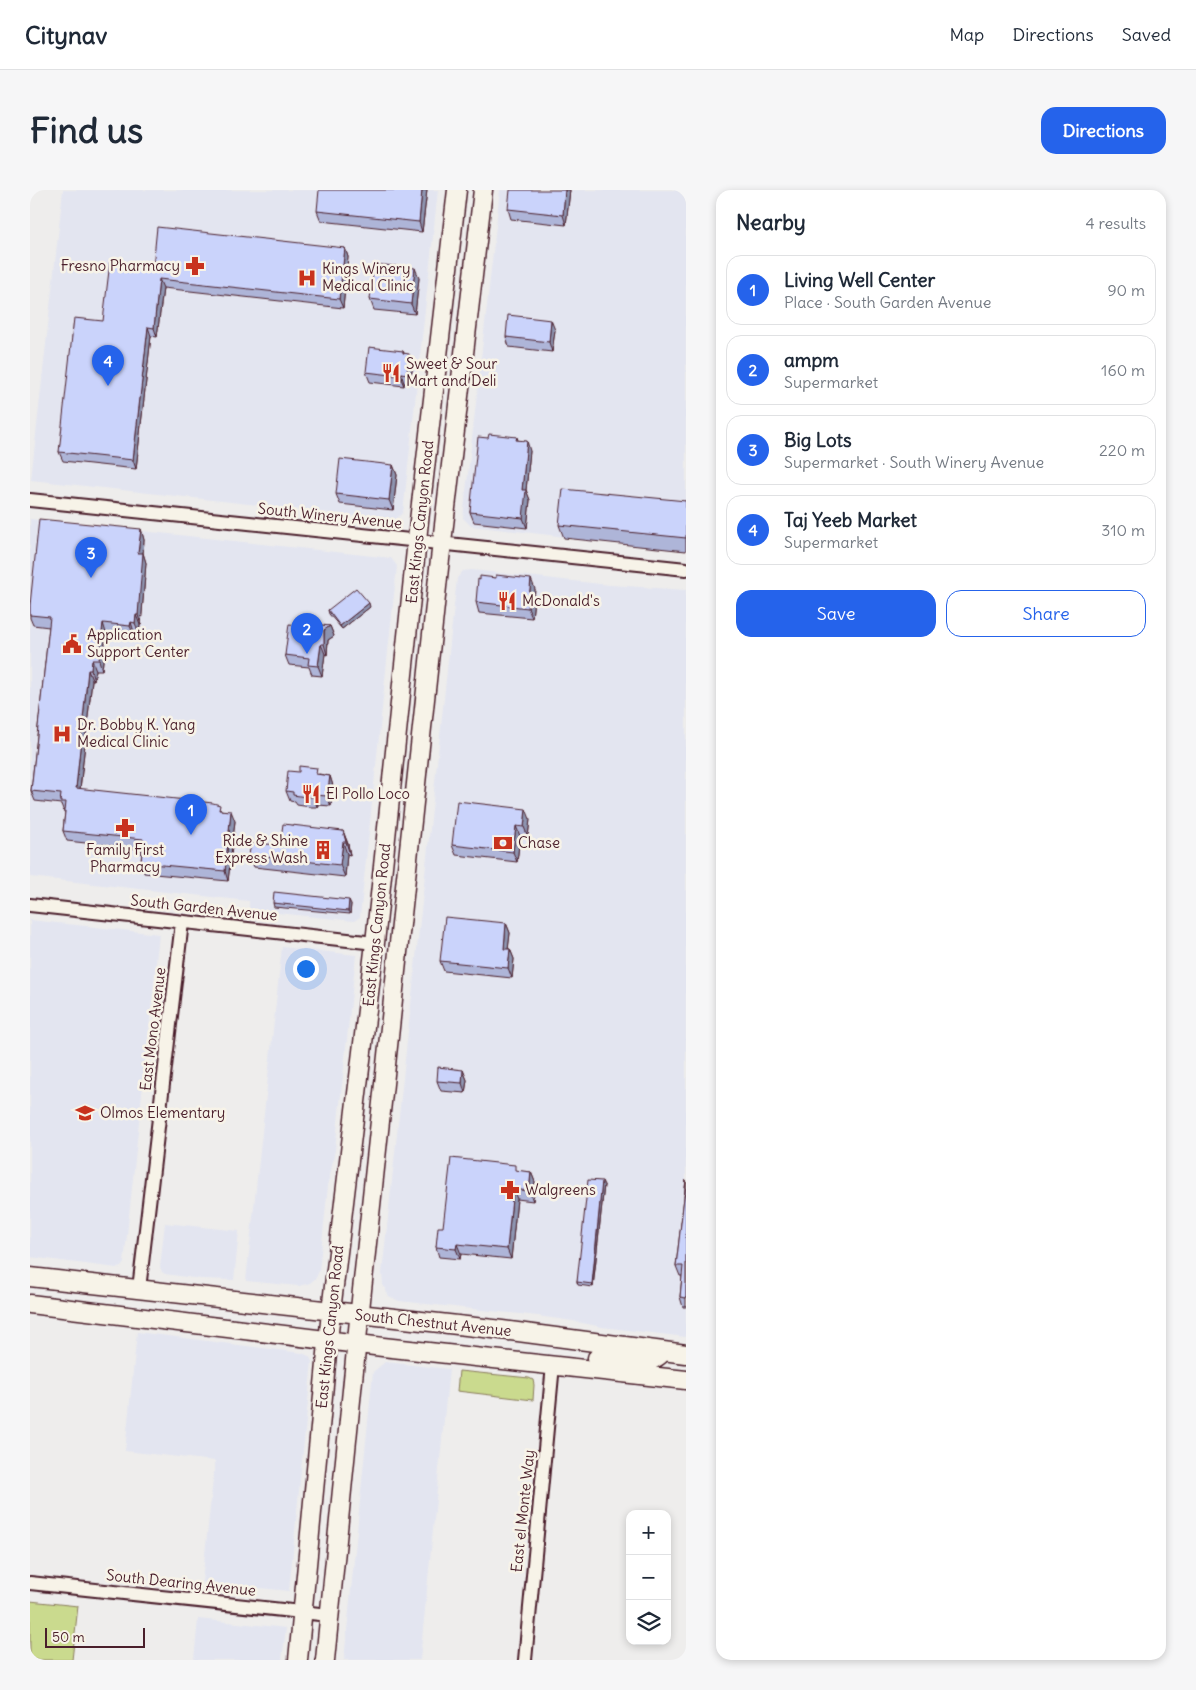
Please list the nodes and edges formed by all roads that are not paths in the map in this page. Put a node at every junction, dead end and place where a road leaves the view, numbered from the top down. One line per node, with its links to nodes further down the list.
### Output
1 (457, 190): 4 (main road, East Kings Canyon Road)
2 (483, 190): 5 (main road, East Kings Canyon Road)
3 (30, 500): 4 (street, South Winery Avenue)
4 (418, 541): 5 (street, South Winery Avenue); 9 (main road, East Kings Canyon Road)
5 (442, 544): 6 (street, South Winery Avenue); 14 (main road, East Kings Canyon Road)
6 (686, 569)
7 (30, 905): 8 (street, South Garden Avenue)
8 (182, 922): 9 (street, South Garden Avenue); 11 (street, East Mono Avenue)
9 (375, 943): 13 (main road, East Kings Canyon Road)
10 (30, 1277): 11 (main road, South Chestnut Avenue)
11 (139, 1288): 13 (main road, South Chestnut Avenue)
12 (30, 1304): 15 (main road, South Chestnut Avenue)
13 (332, 1311): 14 (main road, South Chestnut Avenue); 15 (main road, East Kings Canyon Road)
14 (360, 1315): 16 (main road, East Kings Canyon Road); 17 (main road, South Chestnut Avenue)
15 (328, 1340): 16 (main road, South Chestnut Avenue); 22 (main road, East Kings Canyon Road)
16 (357, 1344): 19 (main road, South Chestnut Avenue); 23 (main road, East Kings Canyon Road)
17 (663, 1351): 18 (main road, South Chestnut Avenue); 19 (main road)
18 (686, 1354)
19 (553, 1365): 20 (main road, South Chestnut Avenue); 26 (street, East el Monte Way)
20 (686, 1380)
21 (30, 1583): 22 (street, South Dearing Avenue)
22 (302, 1612): 23 (street, South Dearing Avenue); 24 (main road, East Kings Canyon Road)
23 (329, 1615): 25 (main road, East Kings Canyon Road)
24 (298, 1660)
25 (325, 1660)
26 (525, 1660)

